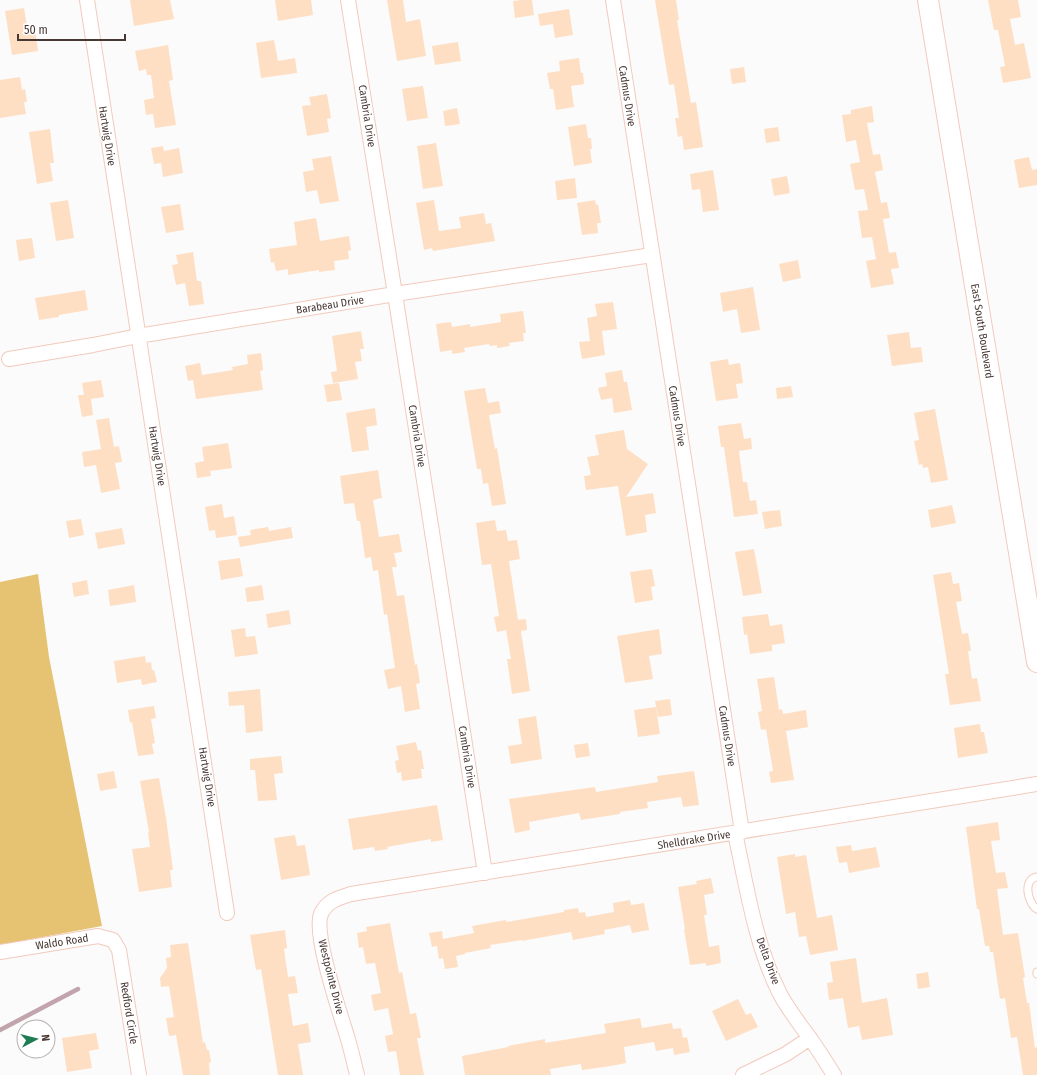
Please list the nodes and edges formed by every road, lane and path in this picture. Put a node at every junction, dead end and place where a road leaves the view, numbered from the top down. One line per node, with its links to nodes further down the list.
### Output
1 (87, 0): 7 (street, Hartwig Drive)
2 (348, 0): 6 (street, Cambria Drive)
3 (613, 0): 5 (street, Cadmus Drive)
4 (928, 0): 9 (street, East South Boulevard)
5 (652, 255): 6 (street, Barabeau Drive); 11 (street, Cadmus Drive)
6 (396, 294): 7 (street, Barabeau Drive); 12 (street, Cambria Drive)
7 (138, 336): 8 (street, Barabeau Drive); 16 (street, Hartwig Drive)
8 (9, 359)
9 (1037, 662)
10 (1037, 784): 11 (street, Shelldrake Drive)
11 (738, 833): 12 (street, Shelldrake Drive); 19 (street, Delta Drive)
12 (485, 873): 14 (street, Shelldrake Drive)
13 (1037, 877): 15 (lane)
14 (351, 894): 21 (street, Westpointe Drive)
15 (1037, 909)
16 (227, 913)
17 (119, 950): 18 (street, Waldo Road); 20 (street, Redford Circle)
18 (0, 952)
19 (810, 1038): 22 (street); 23 (street, Delta Drive)
20 (139, 1075)
21 (357, 1075)
22 (743, 1075)
23 (834, 1075)

